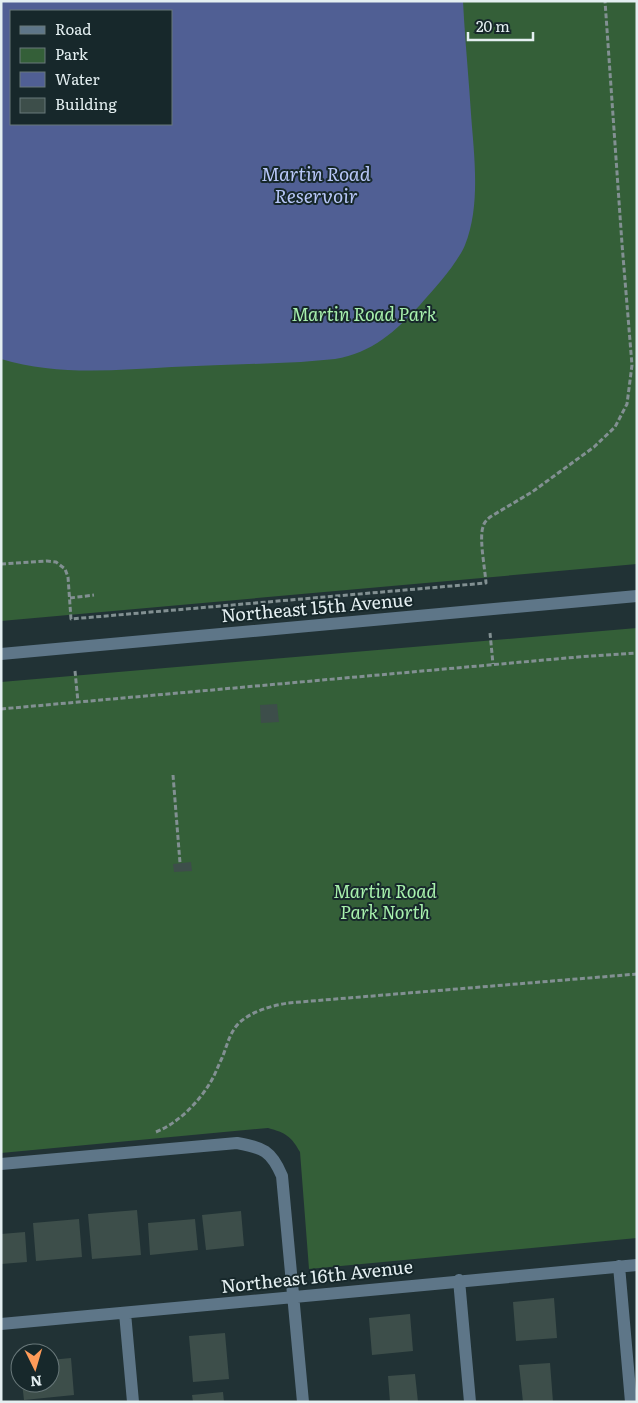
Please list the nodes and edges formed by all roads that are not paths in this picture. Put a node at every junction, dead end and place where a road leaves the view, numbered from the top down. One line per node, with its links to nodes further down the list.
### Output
1 (637, 596): 2 (street, Northeast 15th Avenue)
2 (1, 654)
3 (1, 1164): 7 (street)
4 (637, 1264): 5 (street, Northeast 16th Avenue)
5 (619, 1266): 6 (street, Northeast 16th Avenue); 13 (street)
6 (459, 1280): 7 (street, Northeast 16th Avenue); 12 (street)
7 (294, 1297): 8 (street, Northeast 16th Avenue); 11 (street)
8 (125, 1313): 9 (street, Northeast 16th Avenue); 10 (street)
9 (1, 1324)
10 (133, 1402)
11 (303, 1402)
12 (470, 1402)
13 (631, 1402)

